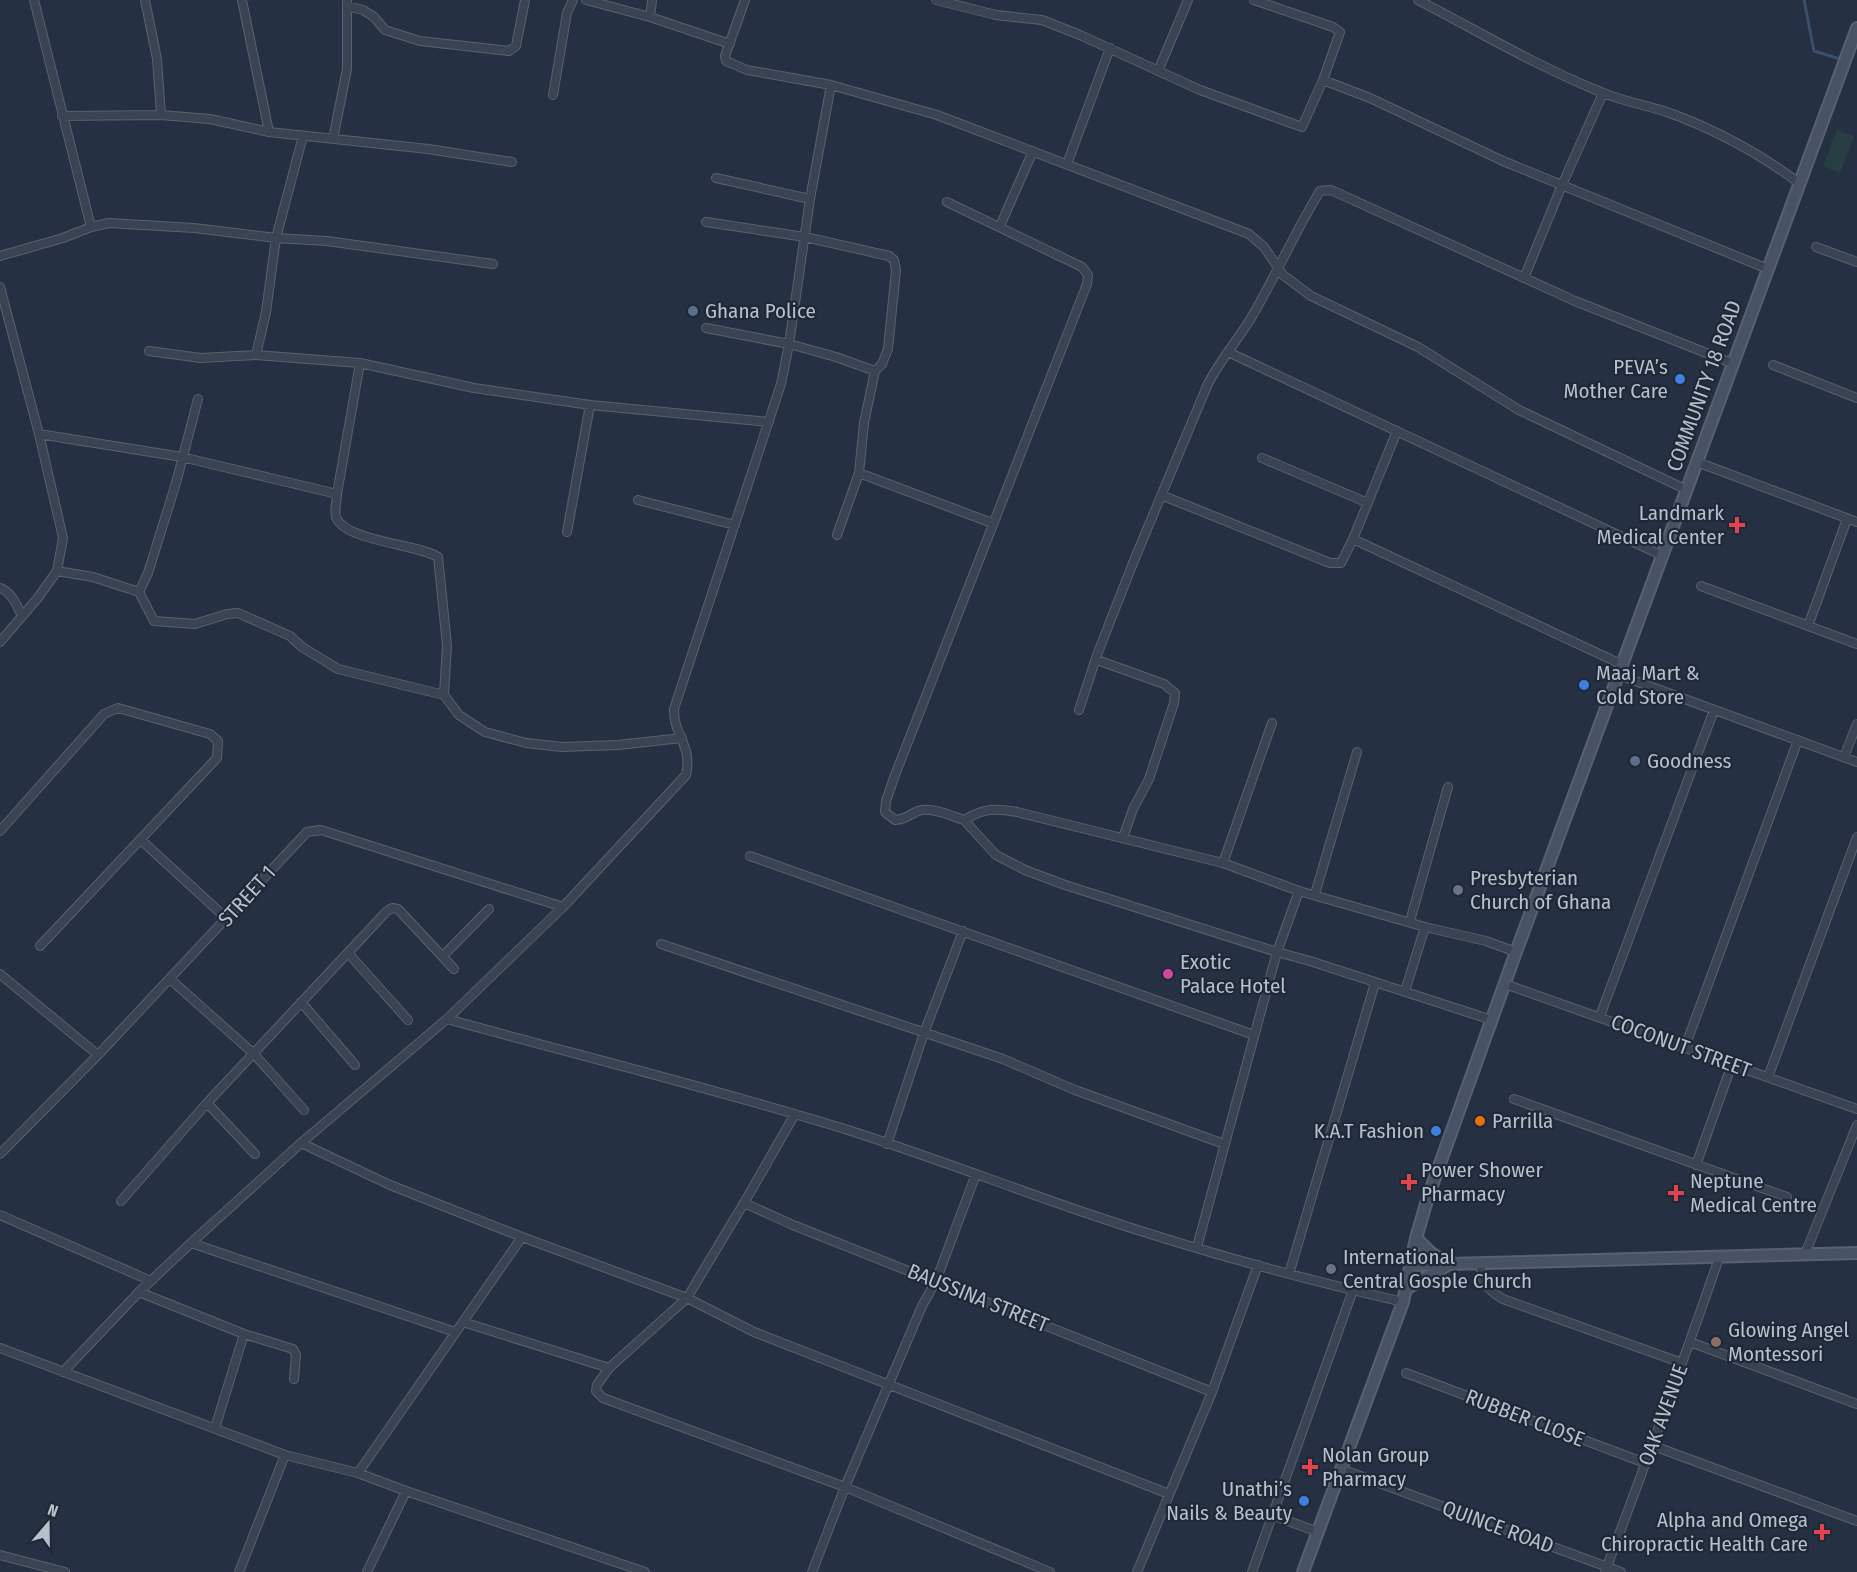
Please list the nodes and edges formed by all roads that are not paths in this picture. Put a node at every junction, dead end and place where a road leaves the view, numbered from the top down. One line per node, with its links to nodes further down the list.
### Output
1 (34, 0): 24 (street)
2 (145, 0): 23 (street)
3 (242, 0): 25 (street)
4 (525, 0): 13 (street)
5 (573, 0): 22 (street)
6 (586, 0): 14 (street)
7 (652, 0): 14 (street)
8 (745, 0): 16 (street)
9 (936, 0): 17 (street)
10 (1188, 0): 18 (street)
11 (1254, 0): 19 (street)
12 (1418, 0): 21 (street)
13 (347, 3): 27 (street)
14 (650, 17): 16 (street)
15 (1856, 29): 32 (main road, COMMUNITY 18 ROAD)
16 (730, 44): 20 (street)
17 (1110, 48): 18 (street); 30 (street)
18 (1158, 71): 19 (street)
19 (1323, 80): 33 (street)
20 (831, 85): 28 (street); 34 (street)
21 (1603, 93): 32 (street); 33 (street)
22 (552, 95)
23 (161, 115): 24 (street); 25 (street)
24 (62, 116): 38 (street)
25 (269, 132): 26 (street)
26 (303, 136): 27 (street); 40 (street)
27 (333, 139): 29 (street)
28 (1033, 152): 30 (street); 37 (street)
29 (512, 162)
30 (1067, 164): 45 (street)
31 (716, 178): 34 (street)
32 (1799, 183): 46 (main road, COMMUNITY 18 ROAD)
33 (1562, 185): 46 (street); 47 (street)
34 (810, 199): 39 (street)
35 (947, 202): 37 (street)
36 (706, 222): 39 (street)
37 (1000, 226): 75 (street)
38 (91, 227): 40 (street); 42 (street)
39 (805, 237): 50 (street); 57 (street)
40 (276, 238): 44 (street); 53 (street)
41 (1816, 247): 43 (street)
42 (0, 256)
43 (1857, 262)
44 (493, 264)
45 (1278, 269): 47 (street); 52 (street); 68 (street)
46 (1768, 269): 55 (main road, COMMUNITY 18 ROAD)
47 (1524, 278): 55 (street)
48 (0, 287): 63 (street)
49 (706, 328): 50 (street)
50 (789, 344): 57 (street); 61 (street)
51 (149, 351): 53 (street)
52 (1228, 352): 62 (street); 70 (street)
53 (256, 355): 54 (street)
54 (360, 363): 60 (street); 69 (street)
55 (1734, 364): 66 (main road, COMMUNITY 18 ROAD)
56 (1773, 365): 58 (street)
57 (875, 371): 67 (street)
58 (1857, 398)
59 (198, 399): 64 (street)
60 (590, 405): 61 (street); 77 (street)
61 (769, 422): 76 (street)
62 (1397, 431): 72 (street); 80 (street)
63 (39, 434): 64 (street); 81 (street)
64 (182, 457): 69 (street); 84 (street)
65 (1262, 458): 72 (street)
66 (1697, 462): 68 (main road, COMMUNITY 18 ROAD); 73 (street)
67 (858, 473): 75 (street); 78 (street)
68 (1687, 490): 80 (main road, COMMUNITY 18 ROAD)
69 (337, 494): 91 (street)
70 (1161, 495): 79 (street); 89 (street)
71 (638, 500): 76 (street)
72 (1368, 502): 79 (street)
73 (1847, 519): 74 (street); 86 (street)
74 (1857, 522)
75 (992, 523): 102 (street)
76 (735, 525): 96 (street)
77 (567, 532)
78 (837, 535)
79 (1353, 539): 90 (street)
80 (1663, 556): 90 (main road, COMMUNITY 18 ROAD)
81 (57, 571): 84 (street); 85 (street)
82 (1701, 586): 86 (street)
83 (0, 588): 85 (street)
84 (139, 592): 91 (street)
85 (22, 616): 87 (street)
86 (1809, 626): 88 (street)
87 (0, 642)
88 (1857, 644)
89 (1097, 660): 92 (street); 105 (street)
90 (1621, 670): 93 (street); 120 (main road, COMMUNITY 18 ROAD)
91 (444, 695): 96 (street)
92 (1079, 710)
93 (1714, 710): 97 (street); 130 (street)
94 (1272, 723): 108 (street)
95 (1857, 724): 99 (street)
96 (682, 738): 111 (street)
97 (1797, 740): 99 (street); 136 (street)
98 (1357, 752): 110 (street)
99 (1844, 757): 100 (street)
100 (1857, 762)
101 (1448, 787): 114 (street)
102 (964, 820): 105 (street); 119 (street)
103 (0, 831): 106 (street)
104 (1857, 837): 141 (street)
105 (1123, 838): 108 (street)
106 (141, 840): 113 (street); 118 (street)
107 (750, 856): 116 (street)
108 (1223, 863): 109 (street)
109 (1299, 891): 110 (street); 119 (street)
110 (1315, 894): 114 (street)
111 (563, 907): 113 (street, STREET 1); 132 (street)
112 (489, 909): 122 (street)
113 (226, 918): 125 (street, STREET 1)
114 (1410, 921): 115 (street)
115 (1425, 927): 120 (street); 128 (street)
116 (963, 931): 134 (street); 135 (street)
117 (661, 944): 134 (street)
118 (40, 946)
119 (1276, 952): 126 (street); 135 (street)
120 (1516, 952): 127 (main road, COMMUNITY 18 ROAD)
121 (348, 953): 122 (street); 129 (street); 131 (street)
122 (443, 956): 123 (street)
123 (454, 969)
124 (0, 974): 138 (street)
125 (170, 979): 137 (street); 138 (street, STREET 1)
126 (1375, 983): 128 (street); 170 (street)
127 (1505, 984): 130 (street, COCONUT STREET); 133 (main road, COMMUNITY 18 ROAD)
128 (1405, 991): 133 (street)
129 (301, 1002): 137 (street); 140 (street)
130 (1600, 1016): 136 (street, COCONUT STREET)
131 (408, 1020)
132 (447, 1020): 146 (street); 148 (street)
133 (1492, 1020): 160 (main road, COMMUNITY 18 ROAD)
134 (924, 1033): 149 (street); 150 (street)
135 (1254, 1035): 150 (street)
136 (1685, 1047): 139 (street, COCONUT STREET)
137 (253, 1053): 143 (street); 145 (street)
138 (98, 1055): 151 (street, STREET 1)
139 (1732, 1064): 141 (street, COCONUT STREET); 153 (street)
140 (355, 1065)
141 (1768, 1077): 144 (street, COCONUT STREET)
142 (1514, 1099): 153 (street)
143 (207, 1103): 152 (street); 156 (street)
144 (1857, 1109)
145 (304, 1110)
146 (795, 1114): 149 (street); 157 (street)
147 (1857, 1125): 164 (street)
148 (301, 1143): 159 (street); 161 (street)
149 (887, 1144): 154 (street)
150 (1224, 1144): 162 (street)
151 (0, 1154)
152 (255, 1154)
153 (1696, 1165): 155 (street)
154 (976, 1174): 162 (street); 172 (street)
155 (1787, 1197)
156 (121, 1201)
157 (744, 1203): 172 (street, BAUSSINA STREET); 176 (street)
158 (0, 1215): 171 (street)
159 (522, 1238): 176 (street); 178 (street)
160 (1416, 1238): 167 (main road); 169 (main road, COMMUNITY 18 ROAD)
161 (191, 1243): 171 (street); 179 (street)
162 (1197, 1247): 166 (street)
163 (1857, 1253): 164 (main road)
164 (1805, 1254): 165 (main road)
165 (1719, 1258): 168 (main road); 181 (street, OAK AVENUE)
166 (1258, 1264): 170 (street); 189 (street)
167 (1449, 1264): 168 (main road); 169 (main road); 173 (main road)
168 (1480, 1264): 183 (street)
169 (1410, 1265): 173 (main road, COMMUNITY 18 ROAD)
170 (1289, 1274): 174 (street)
171 (152, 1281): 175 (street)
172 (936, 1281): 188 (street); 189 (street, BAUSSINA STREET)
173 (1406, 1289): 177 (main road, COMMUNITY 18 ROAD)
174 (1353, 1290): 177 (street); 200 (street)
175 (139, 1292): 180 (street); 185 (street)
176 (687, 1298): 184 (street); 188 (street)
177 (1403, 1302): 195 (main road, COMMUNITY 18 ROAD)
178 (463, 1322): 179 (street); 184 (street)
179 (455, 1332): 196 (street)
180 (244, 1334): 187 (street); 191 (street)
181 (1690, 1342): 183 (street, OAK AVENUE); 190 (street)
182 (0, 1348): 185 (street)
183 (1682, 1363): 192 (street, OAK AVENUE)
184 (609, 1368): 197 (street)
185 (63, 1372): 191 (street)
186 (1406, 1373): 194 (street, RUBBER CLOSE)
187 (294, 1379)
188 (890, 1385): 197 (street); 199 (street)
189 (1212, 1392): 199 (street)
190 (1857, 1404)
191 (215, 1428): 193 (street)
192 (1651, 1445): 194 (street, OAK AVENUE); 201 (street)
193 (285, 1455): 196 (street); 206 (street)
194 (1645, 1463): 204 (street, OAK AVENUE)
195 (1341, 1469): 202 (main road, COMMUNITY 18 ROAD); 204 (street, QUINCE ROAD)
196 (358, 1473): 198 (street)
197 (845, 1487): 209 (street); 210 (street)
198 (406, 1491): 207 (street); 208 (street)
199 (1169, 1494): 211 (street)
200 (1272, 1515): 202 (street); 212 (street)
201 (1857, 1521)
202 (1318, 1532): 213 (main road, COMMUNITY 18 ROAD)
203 (0, 1555): 205 (street)
204 (1606, 1569): 214 (street, QUINCE ROAD)
205 (65, 1572)
206 (238, 1572)
207 (367, 1572)
208 (645, 1572)
209 (812, 1572)
210 (1050, 1572)
211 (1137, 1572)
212 (1252, 1572)
213 (1303, 1572)
214 (1621, 1572)

